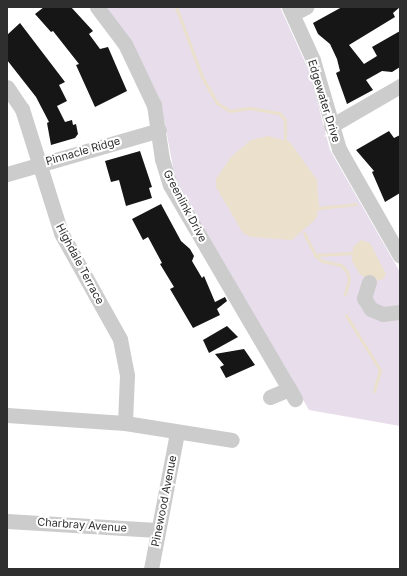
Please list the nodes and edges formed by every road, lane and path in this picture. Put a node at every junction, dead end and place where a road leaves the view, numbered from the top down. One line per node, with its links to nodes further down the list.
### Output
1 (97, 7): 6 (street, Greenlink Drive)
2 (296, 9): 5 (street, Edgewater Drive)
3 (400, 86): 5 (street)
4 (7, 87): 7 (street, Highdale Terrace)
5 (331, 126): 9 (street, Edgewater Drive)
6 (159, 130): 7 (street, Pinnacle Ridge); 12 (street, Greenlink Drive)
7 (39, 164): 8 (street, Pinnacle Ridge); 14 (street, Highdale Terrace)
8 (7, 174)
9 (400, 256)
10 (369, 282): 11 (street)
11 (400, 312)
12 (270, 397)
13 (7, 415): 14 (street)
14 (125, 424): 15 (street)
15 (177, 433): 16 (street); 18 (street, Pinewood Avenue)
16 (232, 440)
17 (7, 521): 18 (street, Charbray Avenue)
18 (157, 530): 19 (street, Pinewood Avenue)
19 (151, 569)

